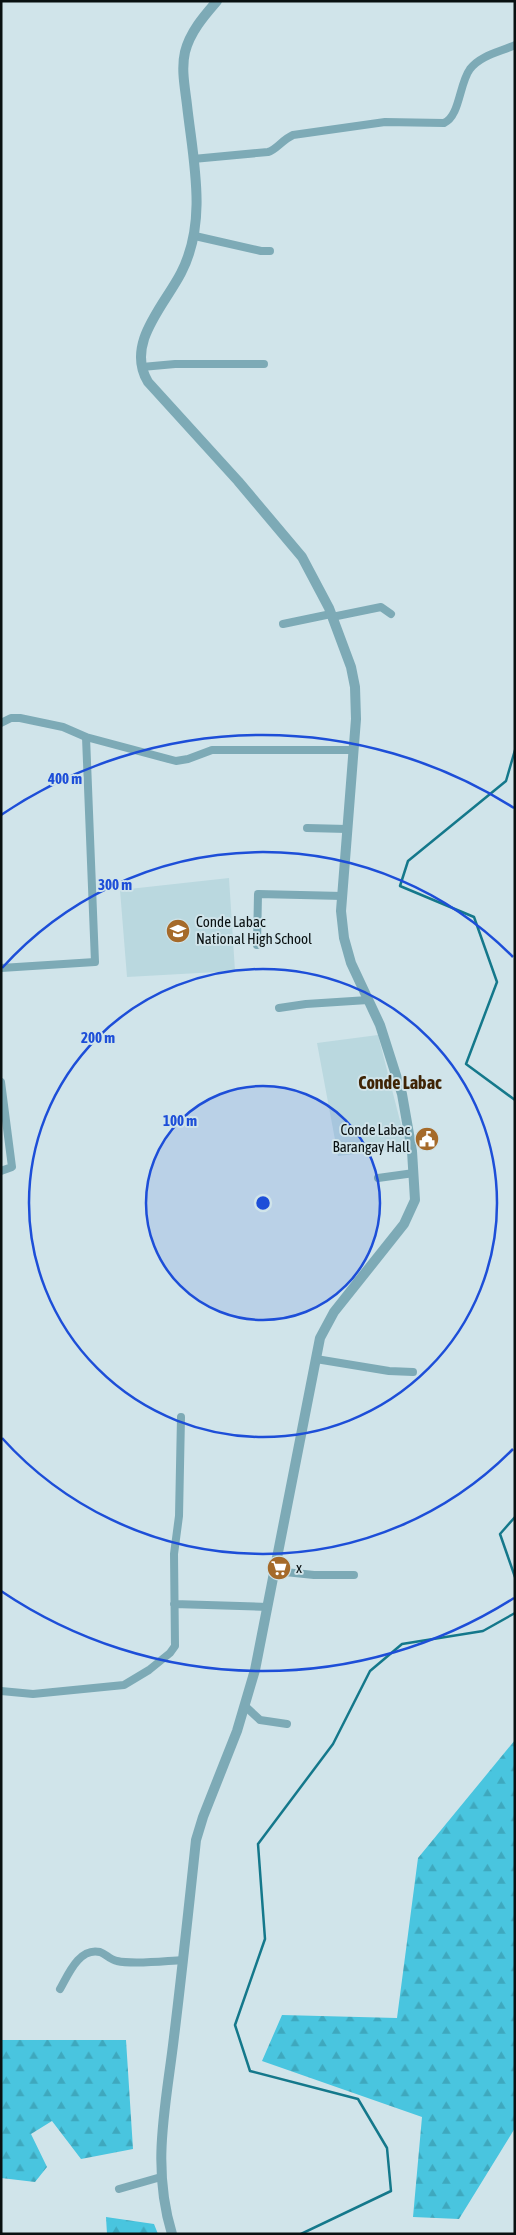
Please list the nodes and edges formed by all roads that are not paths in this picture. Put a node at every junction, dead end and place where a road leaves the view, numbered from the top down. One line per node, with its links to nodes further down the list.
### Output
1 (218, 1): 3 (street)
2 (515, 45): 3 (street)
3 (193, 159): 4 (street)
4 (195, 236): 5 (street); 7 (street)
5 (270, 251)
6 (264, 364): 7 (street)
7 (142, 367): 9 (street)
8 (391, 614): 9 (street)
9 (332, 615): 10 (street); 13 (street)
10 (283, 624)
11 (1, 723): 12 (street)
12 (86, 737): 13 (street); 18 (street)
13 (352, 750): 15 (street)
14 (307, 828): 15 (street)
15 (347, 829): 16 (street)
16 (343, 896): 17 (street); 19 (street)
17 (257, 945)
18 (1, 968)
19 (368, 1000): 20 (street); 23 (street)
20 (279, 1008)
21 (1, 1082): 22 (street)
22 (1, 1171)
23 (414, 1173): 24 (street); 25 (street)
24 (378, 1178)
25 (316, 1360): 26 (street); 28 (street)
26 (413, 1372)
27 (181, 1417): 30 (street)
28 (276, 1571): 29 (street); 31 (street)
29 (354, 1575)
30 (174, 1604): 31 (street); 32 (street)
31 (268, 1607): 33 (street)
32 (1, 1691)
33 (245, 1706): 34 (street); 35 (street)
34 (288, 1724)
35 (183, 1960): 36 (street); 37 (street)
36 (60, 1989)
37 (161, 2177): 38 (street); 39 (street)
38 (119, 2189)
39 (172, 2234)

